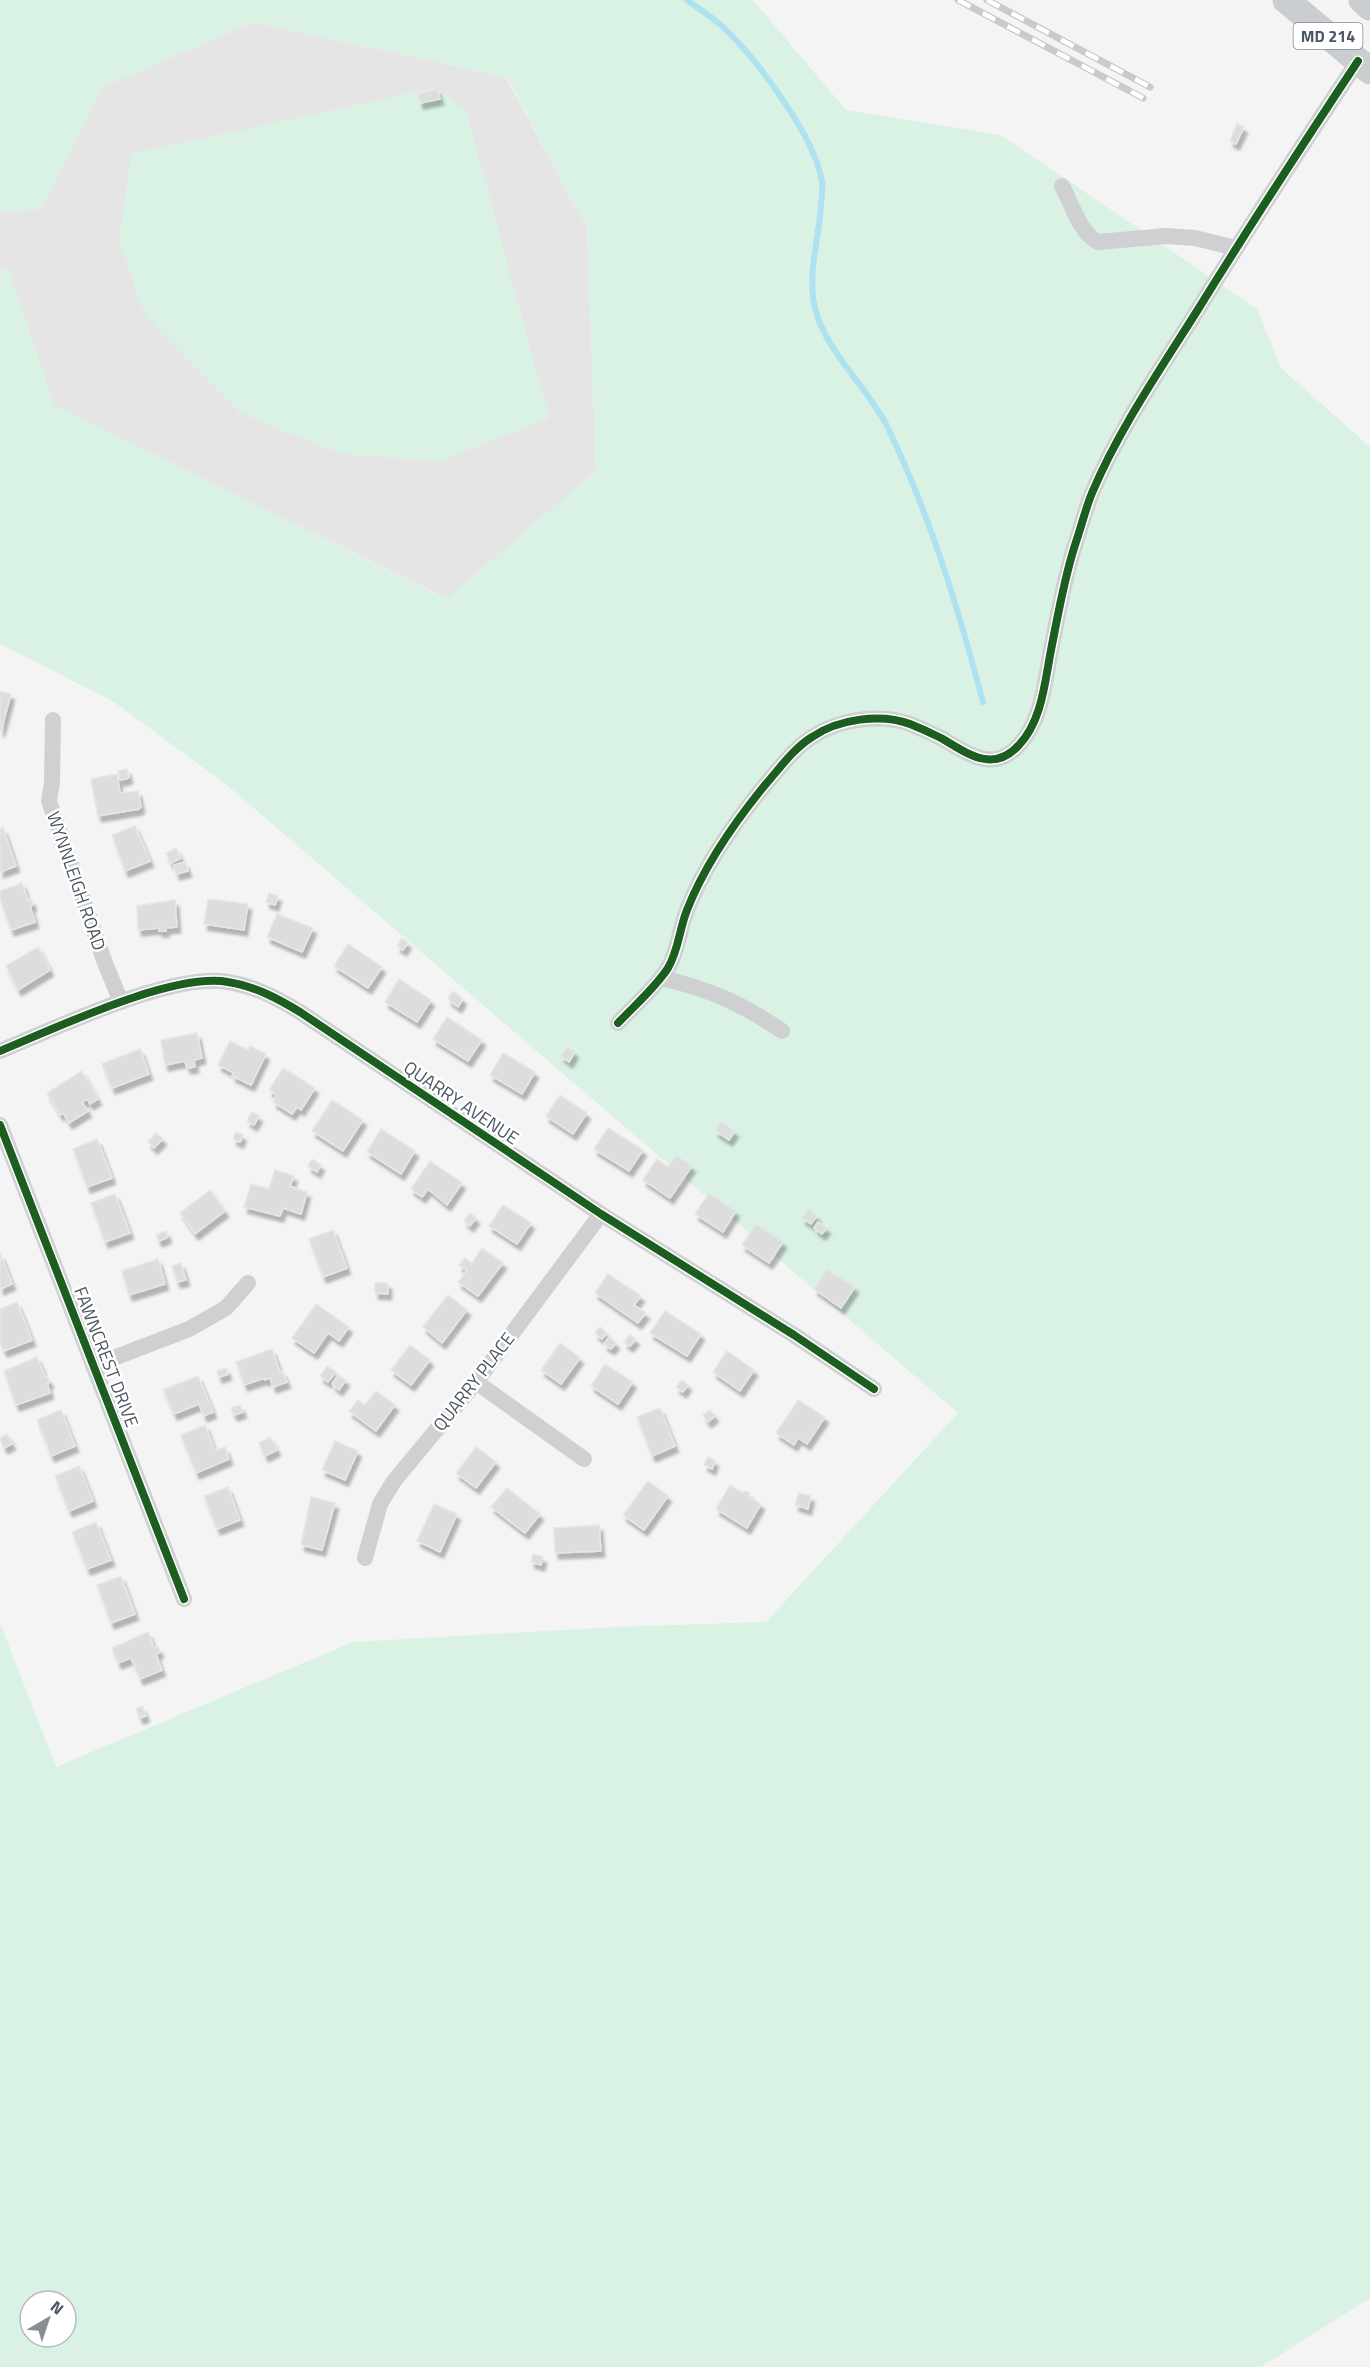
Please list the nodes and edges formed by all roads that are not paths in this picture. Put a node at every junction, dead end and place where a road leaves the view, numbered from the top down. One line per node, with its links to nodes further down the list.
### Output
1 (1286, 0): 4 (main road, MD 214)
2 (1362, 0): 3 (main road, MD 214)
3 (1370, 7)
4 (1364, 66): 6 (street)
5 (1062, 186): 6 (street)
6 (1236, 248): 8 (street)
7 (54, 720): 9 (street, WYNNLEIGH ROAD)
8 (661, 978): 10 (street); 11 (street)
9 (121, 1002): 12 (street, QUARRY AVENUE); 14 (street, QUARRY AVENUE)
10 (618, 1023)
11 (782, 1031)
12 (0, 1051)
13 (0, 1125): 16 (street, FAWNCREST DRIVE)
14 (601, 1214): 17 (street, QUARRY PLACE); 18 (street, QUARRY AVENUE)
15 (248, 1283): 16 (street)
16 (93, 1366): 21 (street, FAWNCREST DRIVE)
17 (476, 1382): 19 (street); 20 (street, QUARRY PLACE)
18 (874, 1389)
19 (584, 1459)
20 (365, 1558)
21 (184, 1599)

